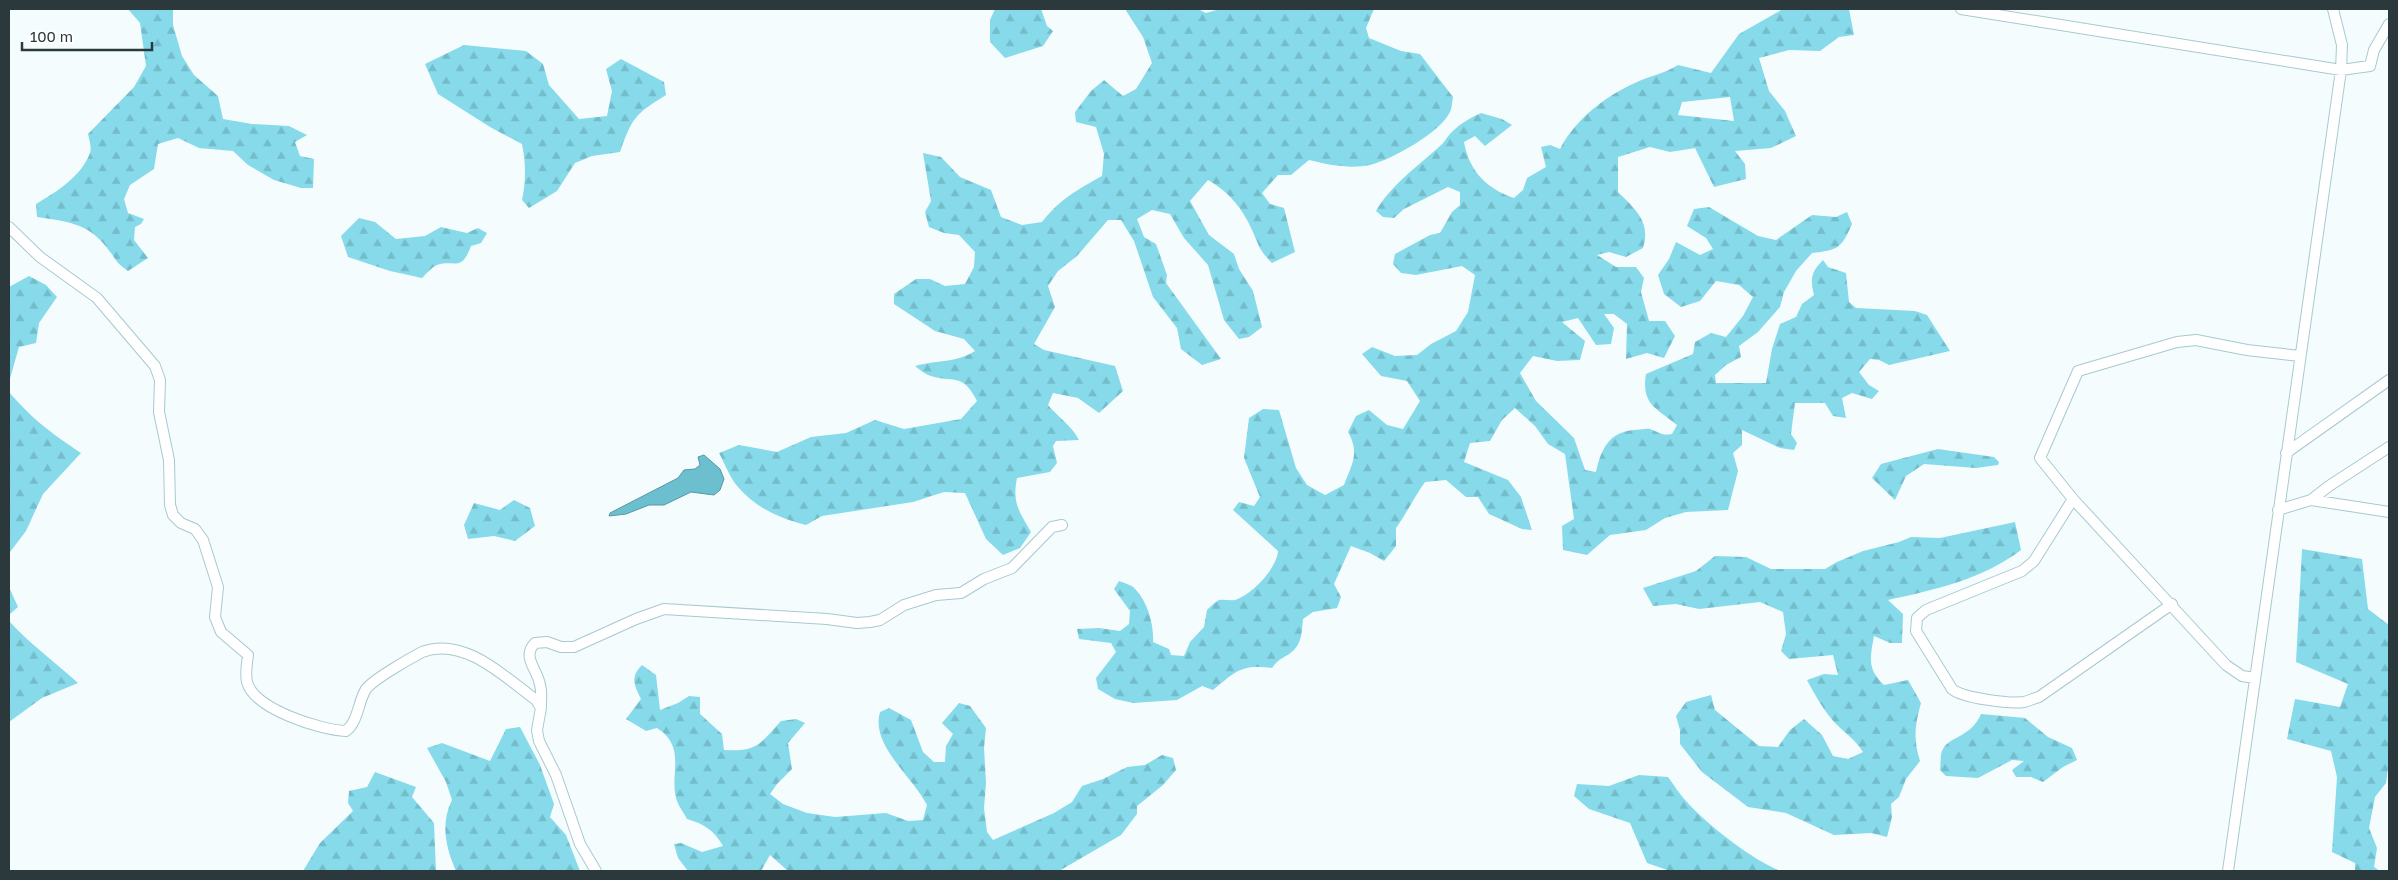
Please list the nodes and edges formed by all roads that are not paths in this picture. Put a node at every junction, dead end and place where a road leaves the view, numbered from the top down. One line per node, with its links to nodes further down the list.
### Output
1 (1961, 9): 4 (street)
2 (2333, 9): 4 (street)
3 (2389, 24): 4 (street)
4 (2341, 70): 6 (street)
5 (9, 227): 17 (street)
6 (2300, 356): 9 (street); 10 (street)
7 (2389, 380): 9 (street)
8 (2389, 447): 11 (street)
9 (2286, 453): 12 (street)
10 (2073, 499): 15 (street); 15 (street)
11 (2311, 500): 12 (street); 13 (street)
12 (2278, 510): 16 (street)
13 (2389, 512)
14 (1062, 525): 17 (street)
15 (2172, 604): 16 (street)
16 (2254, 678): 19 (street)
17 (541, 708): 18 (street)
18 (596, 871)
19 (2228, 871)

